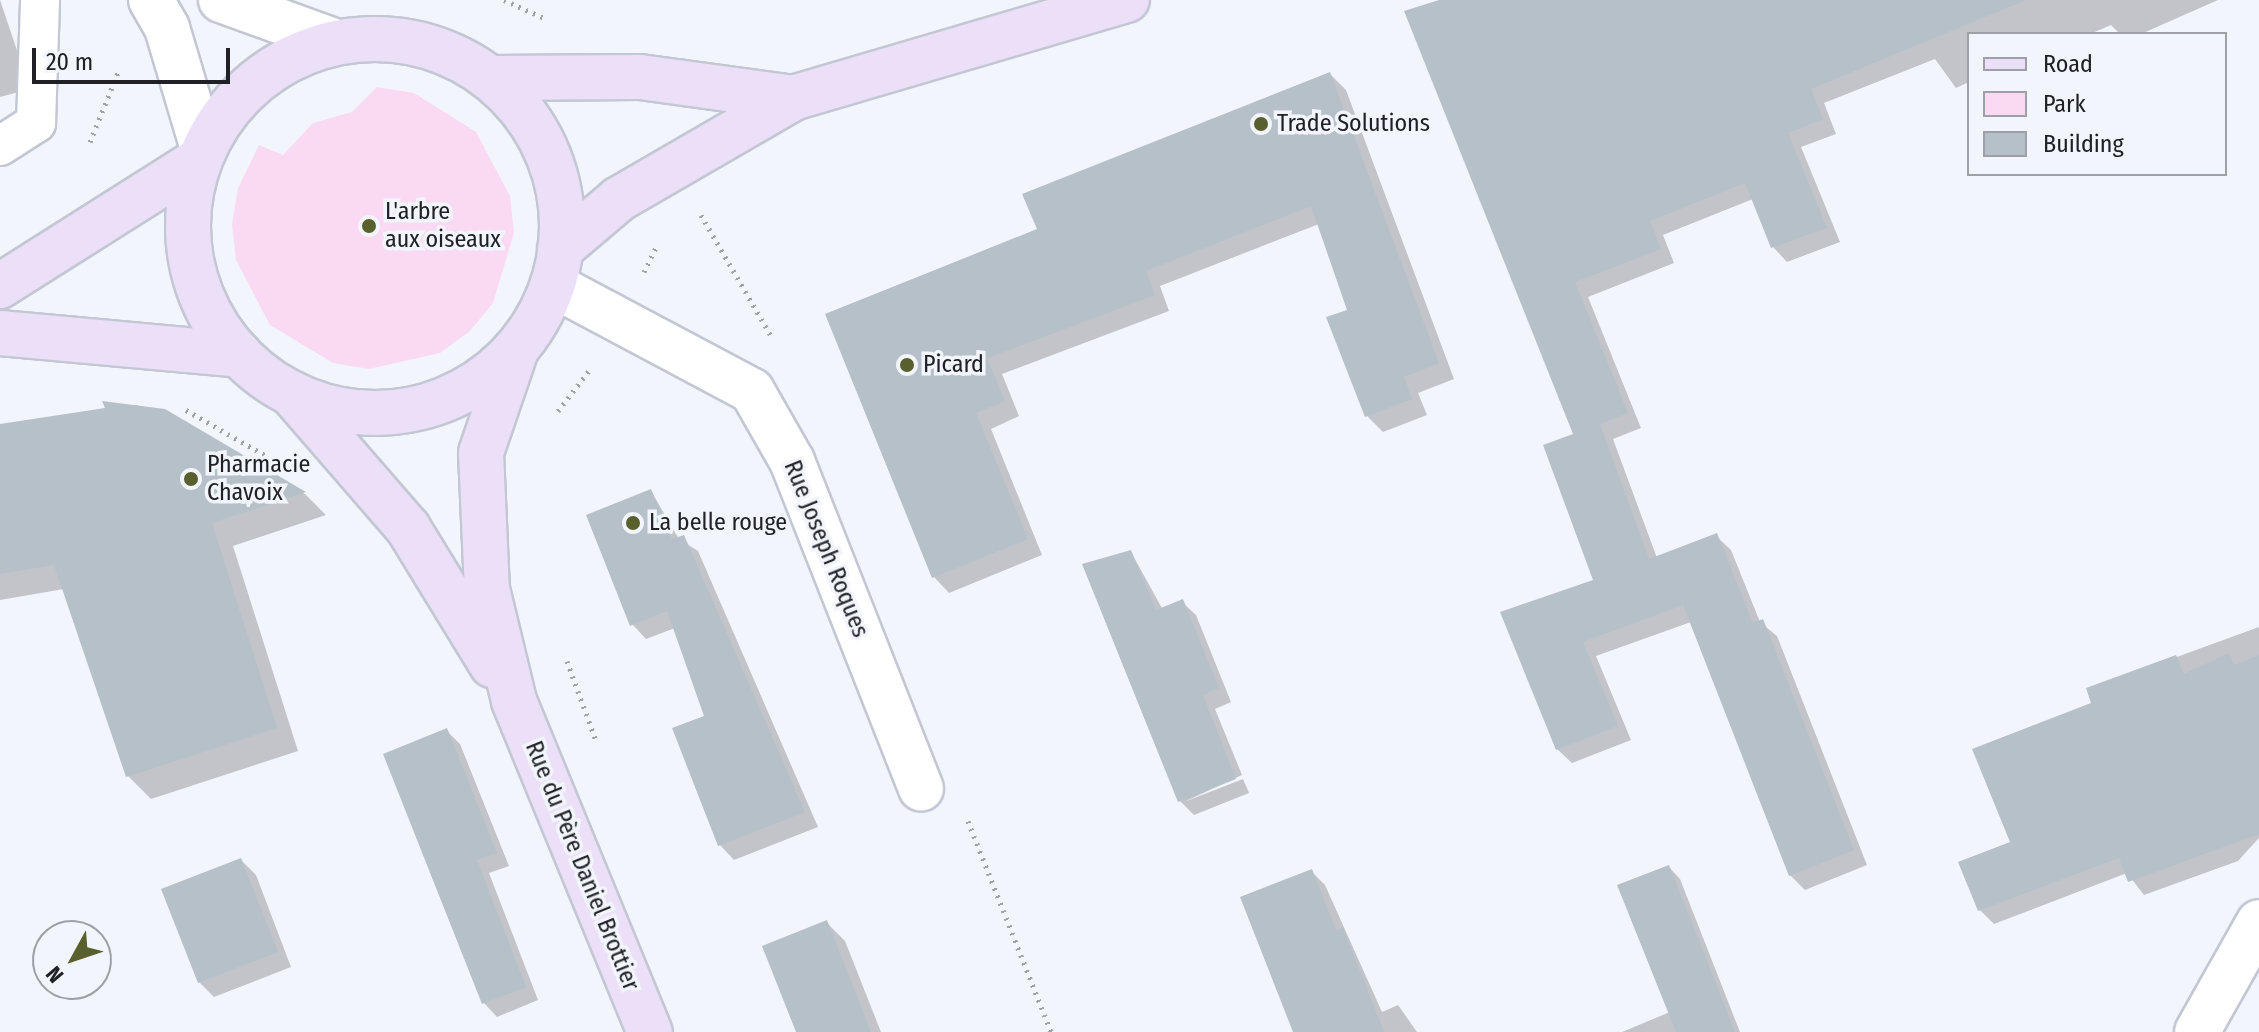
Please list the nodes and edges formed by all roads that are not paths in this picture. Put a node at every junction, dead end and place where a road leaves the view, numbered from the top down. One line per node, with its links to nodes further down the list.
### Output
1 (40, 0): 8 (lane)
2 (151, 0): 9 (street)
3 (221, 0): 5 (street)
4 (1127, 0): 7 (main road)
5 (337, 42): 6 (main road); 9 (main road)
6 (490, 78): 7 (main road); 10 (main road)
7 (793, 98): 10 (main road)
8 (0, 146)
9 (201, 154): 11 (main road); 14 (main road)
10 (556, 267): 13 (main road); 17 (street, Rue Joseph Roques)
11 (0, 286)
12 (0, 333): 14 (main road)
13 (516, 350): 15 (main road); 16 (main road, Rue du Père Daniel Brottier)
14 (240, 355): 15 (main road)
15 (291, 393): 16 (main road, Rue du Père Daniel Brottier)
16 (514, 701): 19 (main road, Rue du Père Daniel Brottier)
17 (921, 788)
18 (2259, 922): 20 (street)
19 (650, 1032)
20 (2197, 1032)

